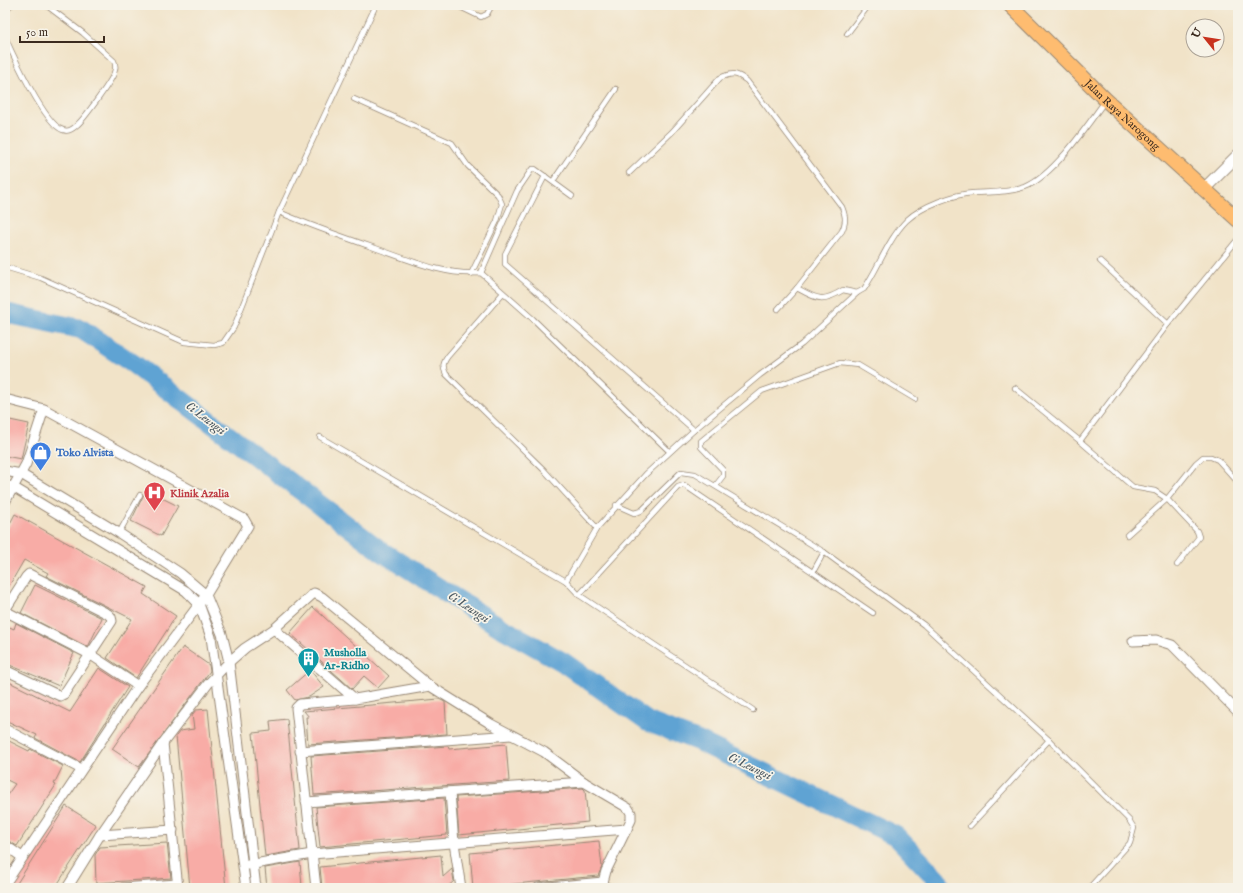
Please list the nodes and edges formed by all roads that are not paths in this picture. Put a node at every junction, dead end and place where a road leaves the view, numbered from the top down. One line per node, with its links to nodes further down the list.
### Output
1 (11, 5): 8 (lane)
2 (46, 5): 10 (lane)
3 (376, 5): 20 (lane)
4 (456, 5): 5 (lane)
5 (492, 5)
6 (869, 5): 9 (lane)
7 (1010, 5): 13 (main road, Jalan Raya Narogong)
8 (5, 10)
9 (847, 34)
10 (5, 37)
11 (616, 89): 17 (lane)
12 (354, 99): 26 (lane)
13 (1106, 100): 18 (main road, Jalan Raya Narogong); 29 (lane)
14 (1238, 155): 18 (street)
15 (629, 173): 27 (lane)
16 (545, 176): 17 (lane); 25 (lane); 36 (lane)
17 (553, 181): 19 (lane)
18 (1203, 190): 21 (main road, Jalan Raya Narogong)
19 (572, 196)
20 (279, 212): 24 (lane); 26 (lane)
21 (1238, 220)
22 (1238, 239): 31 (lane)
23 (1100, 260): 31 (lane)
24 (5, 267)
25 (482, 273): 26 (lane); 28 (lane)
26 (471, 274)
27 (797, 288): 29 (lane); 30 (lane)
28 (502, 293): 39 (lane); 49 (lane)
29 (857, 293): 36 (lane)
30 (778, 309)
31 (1168, 324): 38 (lane)
32 (1015, 388): 38 (lane)
33 (5, 399): 35 (street)
34 (915, 399): 43 (lane)
35 (44, 409): 41 (street); 56 (street)
36 (694, 430): 39 (lane)
37 (320, 437): 55 (lane)
38 (1080, 442): 46 (lane)
39 (669, 451): 48 (lane)
40 (5, 471): 41 (street)
41 (21, 474): 44 (street); 50 (street)
42 (1236, 480): 46 (lane)
43 (716, 485): 48 (lane); 52 (lane)
44 (9, 486): 47 (street); 58 (street)
45 (140, 495): 50 (lane)
46 (1167, 499): 51 (lane); 53 (lane)
47 (5, 502)
48 (616, 505): 49 (lane)
49 (597, 528): 55 (lane)
50 (119, 533): 56 (street)
51 (1127, 535)
52 (824, 552): 54 (lane); 74 (lane)
53 (1178, 565)
54 (812, 572): 57 (lane); 60 (lane)
55 (566, 581): 57 (lane)
56 (206, 595): 58 (street); 64 (street)
57 (579, 595): 70 (lane)
58 (199, 604): 66 (street); 67 (street)
59 (5, 611): 63 (street); 63 (street)
60 (873, 612)
61 (274, 629): 64 (street); 68 (street); 69 (street)
62 (1133, 641): 71 (street)
63 (91, 654): 65 (street); 67 (street)
64 (229, 662): 66 (street); 89 (street)
65 (5, 670)
66 (215, 676): 75 (street); 89 (street)
67 (138, 686): 77 (street)
68 (430, 686): 69 (street); 73 (street)
69 (354, 699): 76 (street)
70 (753, 710)
71 (1238, 712)
72 (5, 729): 77 (street)
73 (511, 735): 76 (street); 78 (street)
74 (1049, 740): 81 (lane); 100 (lane)
75 (163, 743): 83 (street); 84 (street)
76 (300, 751): 80 (street)
77 (81, 769): 88 (street)
78 (584, 782): 79 (street); 82 (street)
79 (450, 792): 80 (street); 85 (street)
80 (306, 802): 87 (street)
81 (970, 826)
82 (627, 829): 85 (street); 91 (street)
83 (173, 830): 84 (street); 92 (street)
84 (100, 835): 93 (street)
85 (454, 843): 87 (street); 98 (street)
86 (5, 845): 88 (street)
87 (312, 854): 89 (street); 97 (street)
88 (22, 857): 90 (street)
89 (249, 865): 95 (street); 96 (street)
90 (5, 884)
91 (604, 885): 99 (street)
92 (177, 886): 94 (street)
93 (67, 888)
94 (123, 888)
95 (246, 888)
96 (256, 888)
97 (316, 888)
98 (461, 888)
99 (538, 888)
100 (1088, 888)

